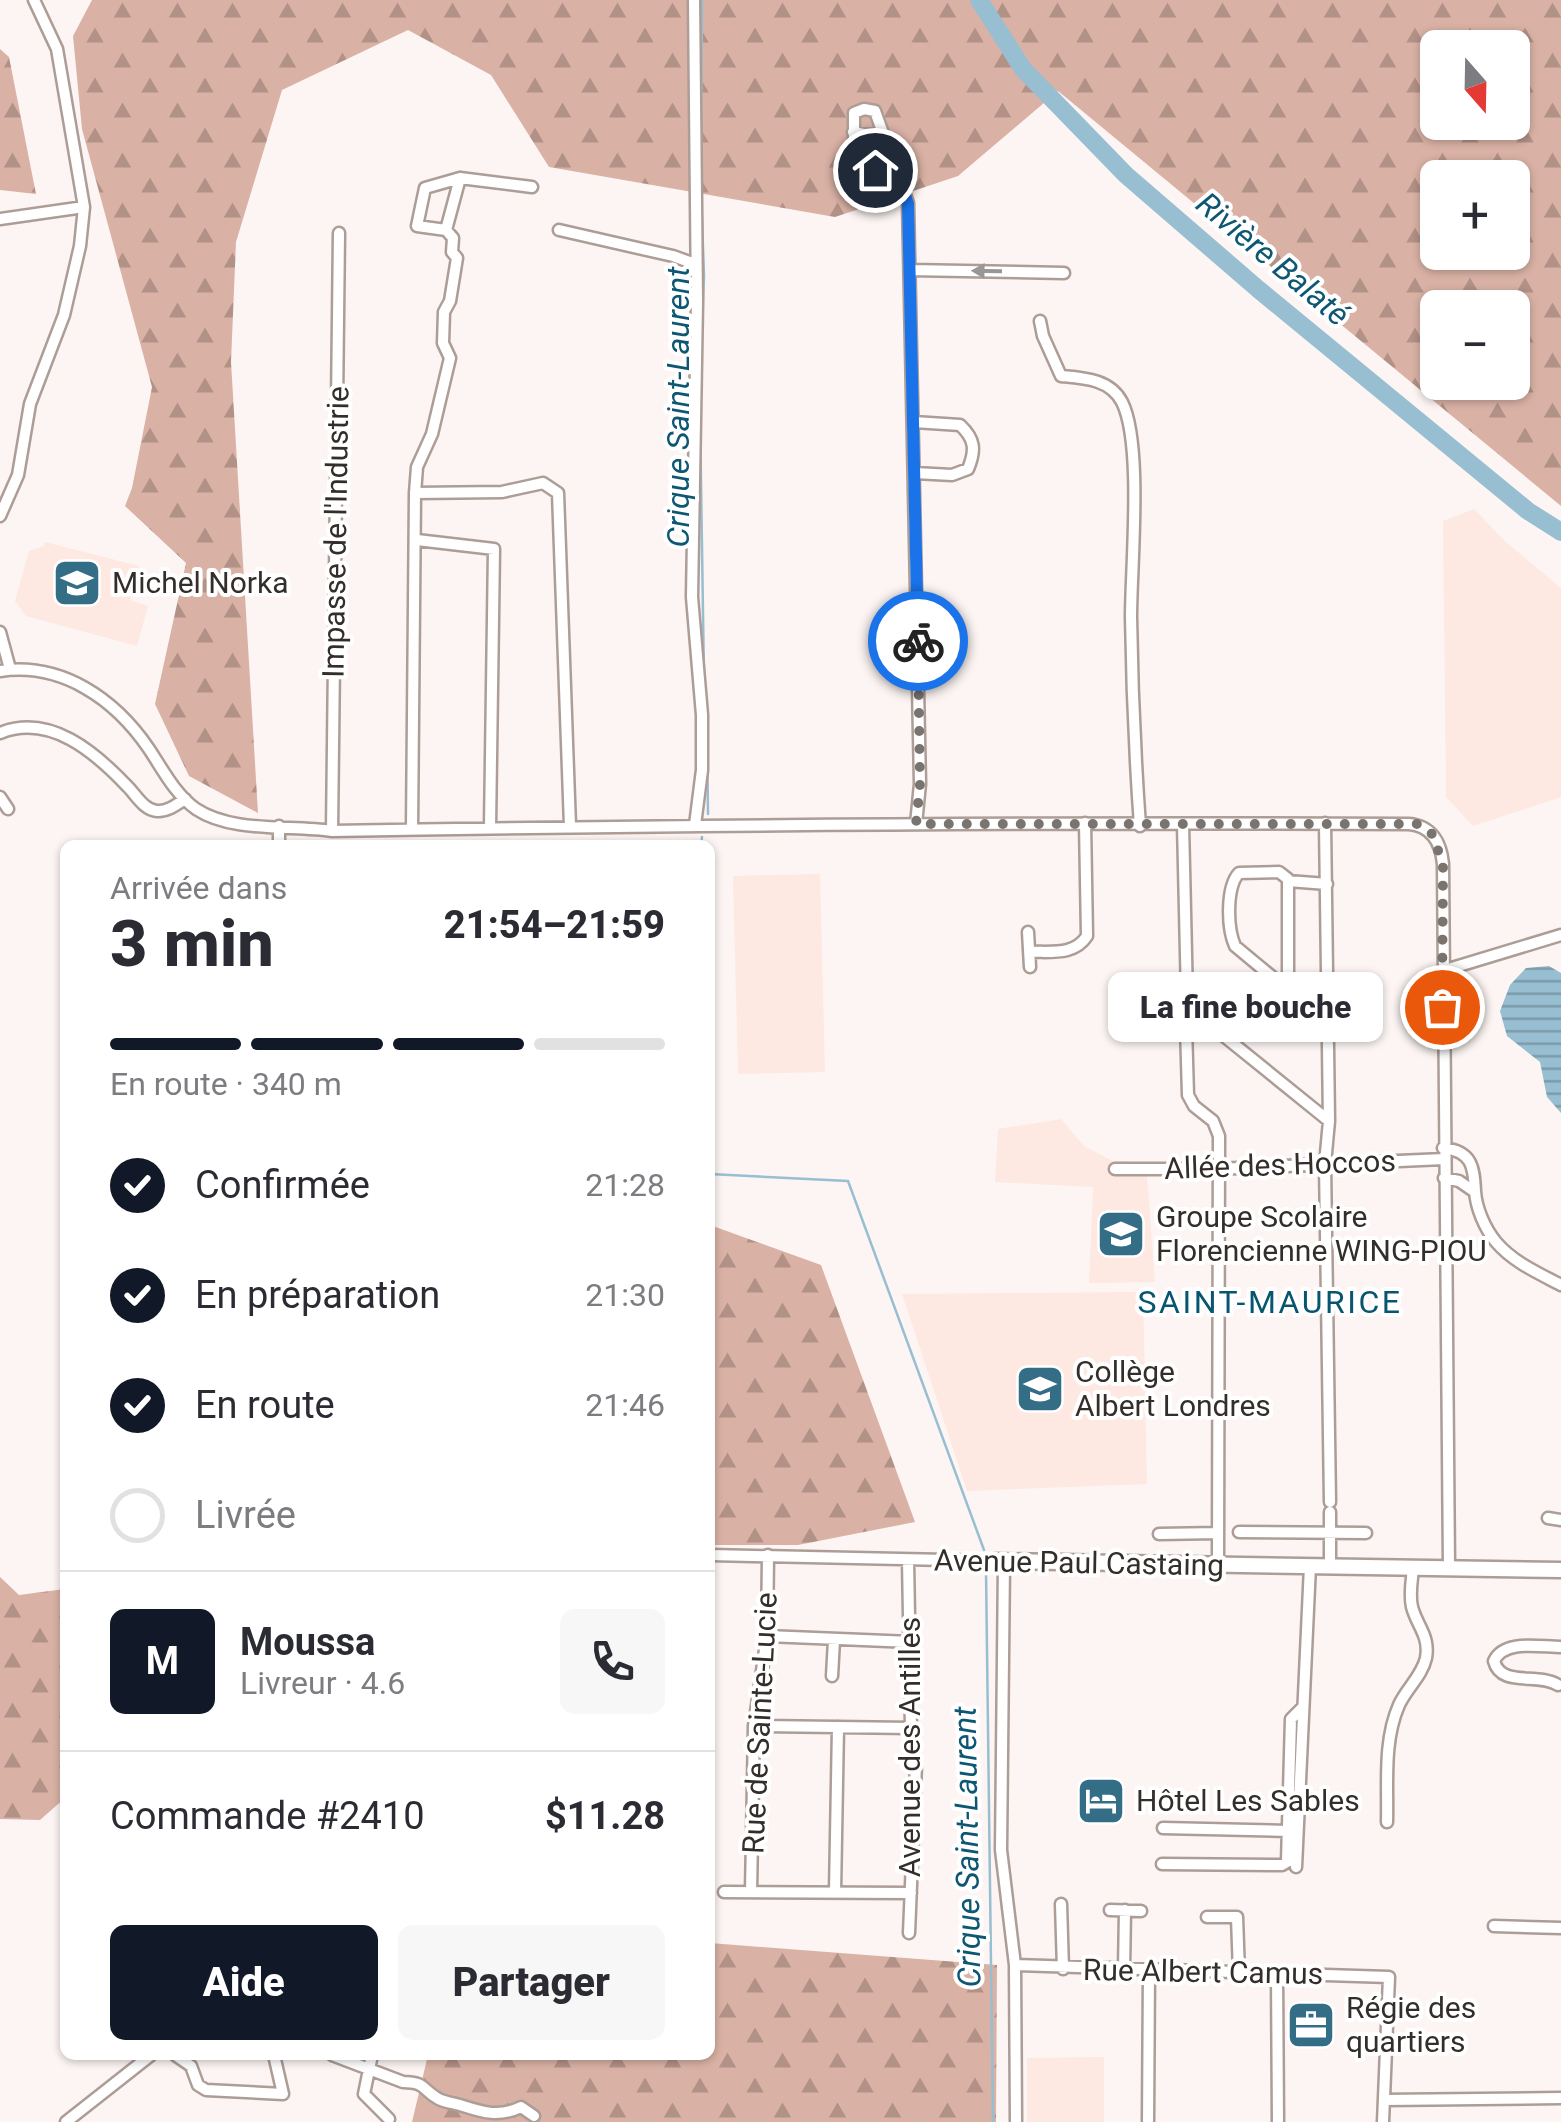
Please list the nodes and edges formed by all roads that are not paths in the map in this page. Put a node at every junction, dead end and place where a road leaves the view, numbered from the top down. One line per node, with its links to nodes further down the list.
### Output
1 (34, 0): 8 (street)
2 (694, 0): 13 (street)
3 (853, 132): 4 (street); 4 (street); 5 (street)
4 (882, 132): 5 (street)
5 (896, 170): 14 (street)
6 (460, 178): 7 (street); 10 (street); 10 (street)
7 (532, 187)
8 (84, 208): 9 (street); 20 (street)
9 (0, 220)
10 (446, 230): 19 (street)
11 (559, 230): 13 (street)
12 (339, 234): 38 (street, Impasse de l'Industrie)
13 (695, 264): 32 (street)
14 (910, 270): 15 (street, one-way to 14); 17 (street)
15 (1064, 273)
16 (1040, 322): 35 (street)
17 (914, 422): 18 (street); 18 (street)
18 (916, 474): 30 (street)
19 (415, 493): 21 (street); 34 (street)
20 (0, 516)
21 (417, 540): 36 (street); 37 (street)
22 (0, 632): 23 (street)
23 (5, 670): 26 (street)
24 (0, 734): 26 (street)
25 (0, 798): 27 (street)
26 (185, 800): 33 (street)
27 (8, 808)
28 (1084, 823): 30 (street); 35 (street); 44 (street)
29 (1325, 823): 31 (street); 41 (street); 46 (street)
30 (916, 824): 32 (street)
31 (1183, 824): 35 (street); 48 (street)
32 (695, 825): 34 (street)
33 (279, 826): 38 (street); 39 (street)
34 (570, 826): 36 (street)
35 (1140, 826)
36 (490, 827): 37 (street)
37 (412, 829): 38 (street)
38 (332, 831)
39 (279, 840)
40 (1288, 881): 41 (street); 47 (street); 47 (street)
41 (1327, 884): 49 (street)
42 (1028, 932): 44 (street)
43 (1561, 935): 46 (street)
44 (1029, 952): 45 (street)
45 (1030, 967)
46 (1442, 971): 51 (street)
47 (1288, 992): 49 (street)
48 (1192, 1017): 50 (street); 54 (street)
49 (1329, 1024): 50 (street)
50 (1329, 1121): 52 (street)
51 (1444, 1154): 52 (street, Allée des Hoccos); 55 (street); 56 (street)
52 (1324, 1164): 54 (street, Allée des Hoccos); 60 (street)
53 (1116, 1170): 54 (street, Allée des Hoccos)
54 (1216, 1170): 63 (street)
55 (1444, 1178): 56 (street); 73 (street)
56 (1475, 1192): 57 (street)
57 (1561, 1285)
58 (1548, 1518): 59 (street)
59 (1561, 1520)
60 (1330, 1530): 61 (street); 62 (street); 71 (street)
61 (1239, 1532)
62 (1366, 1532)
63 (1218, 1533): 64 (street); 69 (street)
64 (1159, 1534)
65 (715, 1555): 66 (street, Avenue Paul Castaing)
66 (768, 1555): 67 (street, Avenue Paul Castaing); 75 (street, Rue de Sainte-Lucie)
67 (908, 1560): 68 (street, Avenue Paul Castaing); 77 (street, Avenue des Antilles)
68 (998, 1562): 69 (street, Avenue Paul Castaing); 102 (street)
69 (1218, 1565): 70 (street, Avenue Paul Castaing)
70 (1310, 1566): 71 (street, Avenue Paul Castaing); 81 (street)
71 (1330, 1567): 72 (street, Avenue Paul Castaing)
72 (1413, 1568): 73 (street, Avenue Paul Castaing); 85 (street)
73 (1448, 1568): 74 (street, Avenue Paul Castaing)
74 (1561, 1570)
75 (767, 1636): 76 (street); 82 (street, Rue de Sainte-Lucie)
76 (834, 1640): 77 (street); 79 (street)
77 (911, 1642): 84 (street, Avenue des Antilles)
78 (1561, 1647): 80 (street)
79 (832, 1676)
80 (1558, 1685)
81 (1302, 1708): 87 (street); 89 (street)
82 (754, 1726): 83 (street); 91 (street, Rue de Sainte-Lucie)
83 (838, 1727): 84 (street); 92 (street)
84 (911, 1728): 93 (street, Avenue des Antilles)
85 (1387, 1822)
86 (1163, 1828): 87 (street)
87 (1288, 1831): 88 (street)
88 (1162, 1864)
89 (1296, 1867)
90 (724, 1892): 91 (street)
91 (751, 1892): 92 (street)
92 (835, 1892): 93 (street)
93 (911, 1893): 101 (street, Avenue des Antilles)
94 (1061, 1904): 103 (street)
95 (1110, 1910): 96 (street)
96 (1126, 1910): 97 (street); 104 (street)
97 (1140, 1911)
98 (1207, 1917): 106 (street)
99 (1494, 1926): 100 (street)
100 (1561, 1928)
101 (909, 1933)
102 (1016, 1966): 103 (street, Rue Albert Camus); 119 (street)
103 (1063, 1969): 104 (street, Rue Albert Camus)
104 (1124, 1970): 105 (street, Rue Albert Camus)
105 (1149, 1970): 106 (street, Rue Albert Camus); 120 (street)
106 (1239, 1973): 107 (street, Rue Albert Camus)
107 (1278, 1974): 115 (street, Rue Albert Camus); 121 (street)
108 (145, 2060): 118 (street)
109 (182, 2060): 110 (street)
110 (275, 2060)
111 (347, 2060): 113 (street)
112 (371, 2060): 113 (street)
113 (370, 2068): 116 (street); 117 (street)
114 (1561, 2098): 115 (street)
115 (1384, 2100): 122 (street)
116 (534, 2116)
117 (389, 2119)
118 (66, 2122)
119 (1016, 2122)
120 (1148, 2122)
121 (1278, 2122)
122 (1383, 2122)

